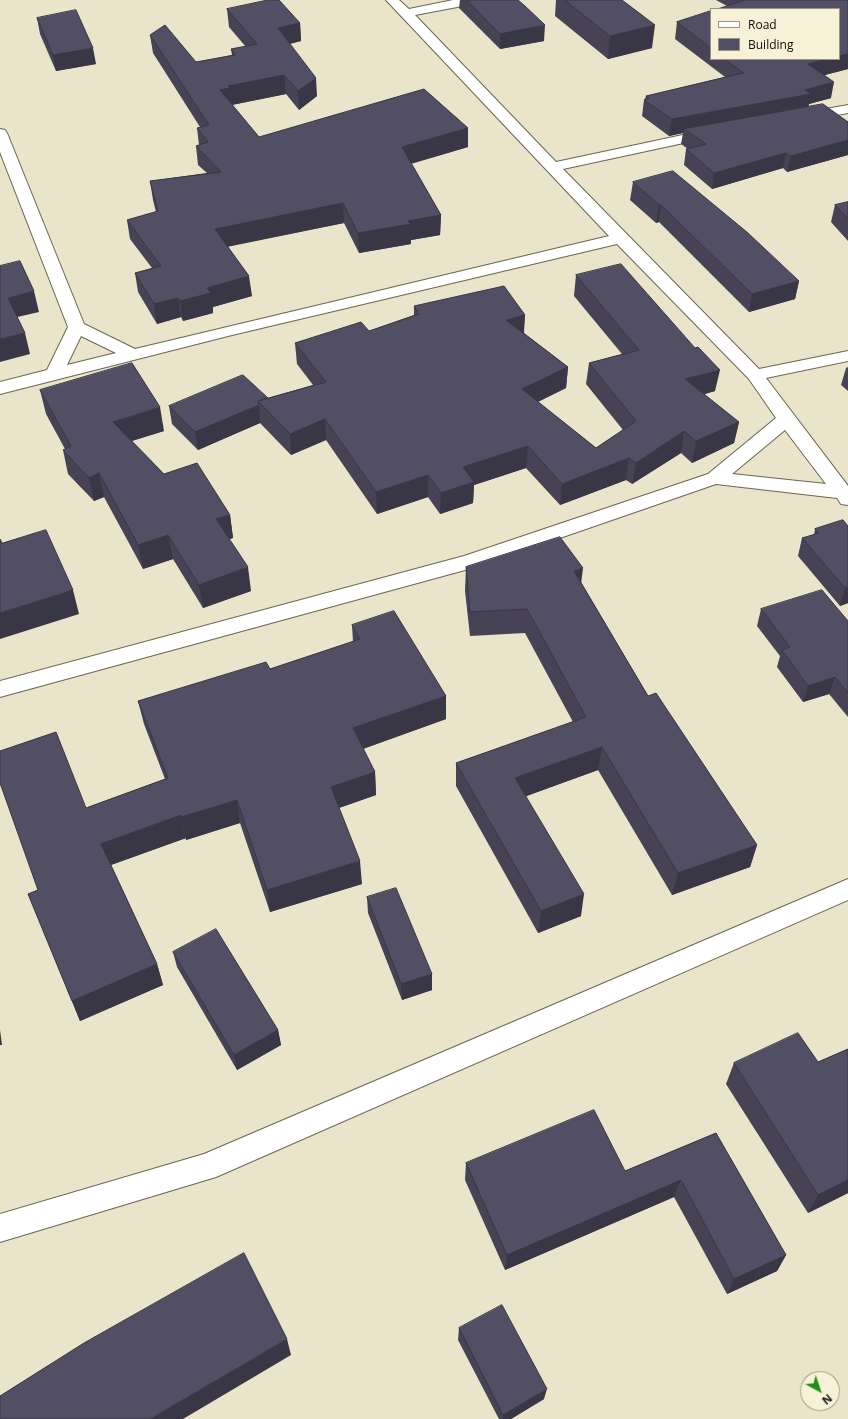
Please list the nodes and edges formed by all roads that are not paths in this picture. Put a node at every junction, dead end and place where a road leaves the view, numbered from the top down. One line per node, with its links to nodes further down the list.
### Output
1 (392, 0): 3 (street)
2 (473, 0): 3 (street)
3 (406, 13): 8 (street)
4 (848, 109): 5 (street)
5 (794, 118)
6 (724, 131): 8 (street)
7 (0, 132): 10 (street)
8 (552, 167): 9 (street)
9 (620, 238): 11 (street); 14 (street)
10 (77, 327): 11 (street); 13 (street)
11 (130, 353): 13 (street)
12 (848, 356): 14 (street)
13 (54, 374): 15 (street)
14 (755, 375): 16 (street)
15 (0, 388)
16 (786, 419): 17 (street); 18 (street)
17 (715, 478): 18 (street); 19 (street)
18 (845, 495)
19 (0, 689)
20 (848, 890): 21 (street)
21 (0, 1228)

